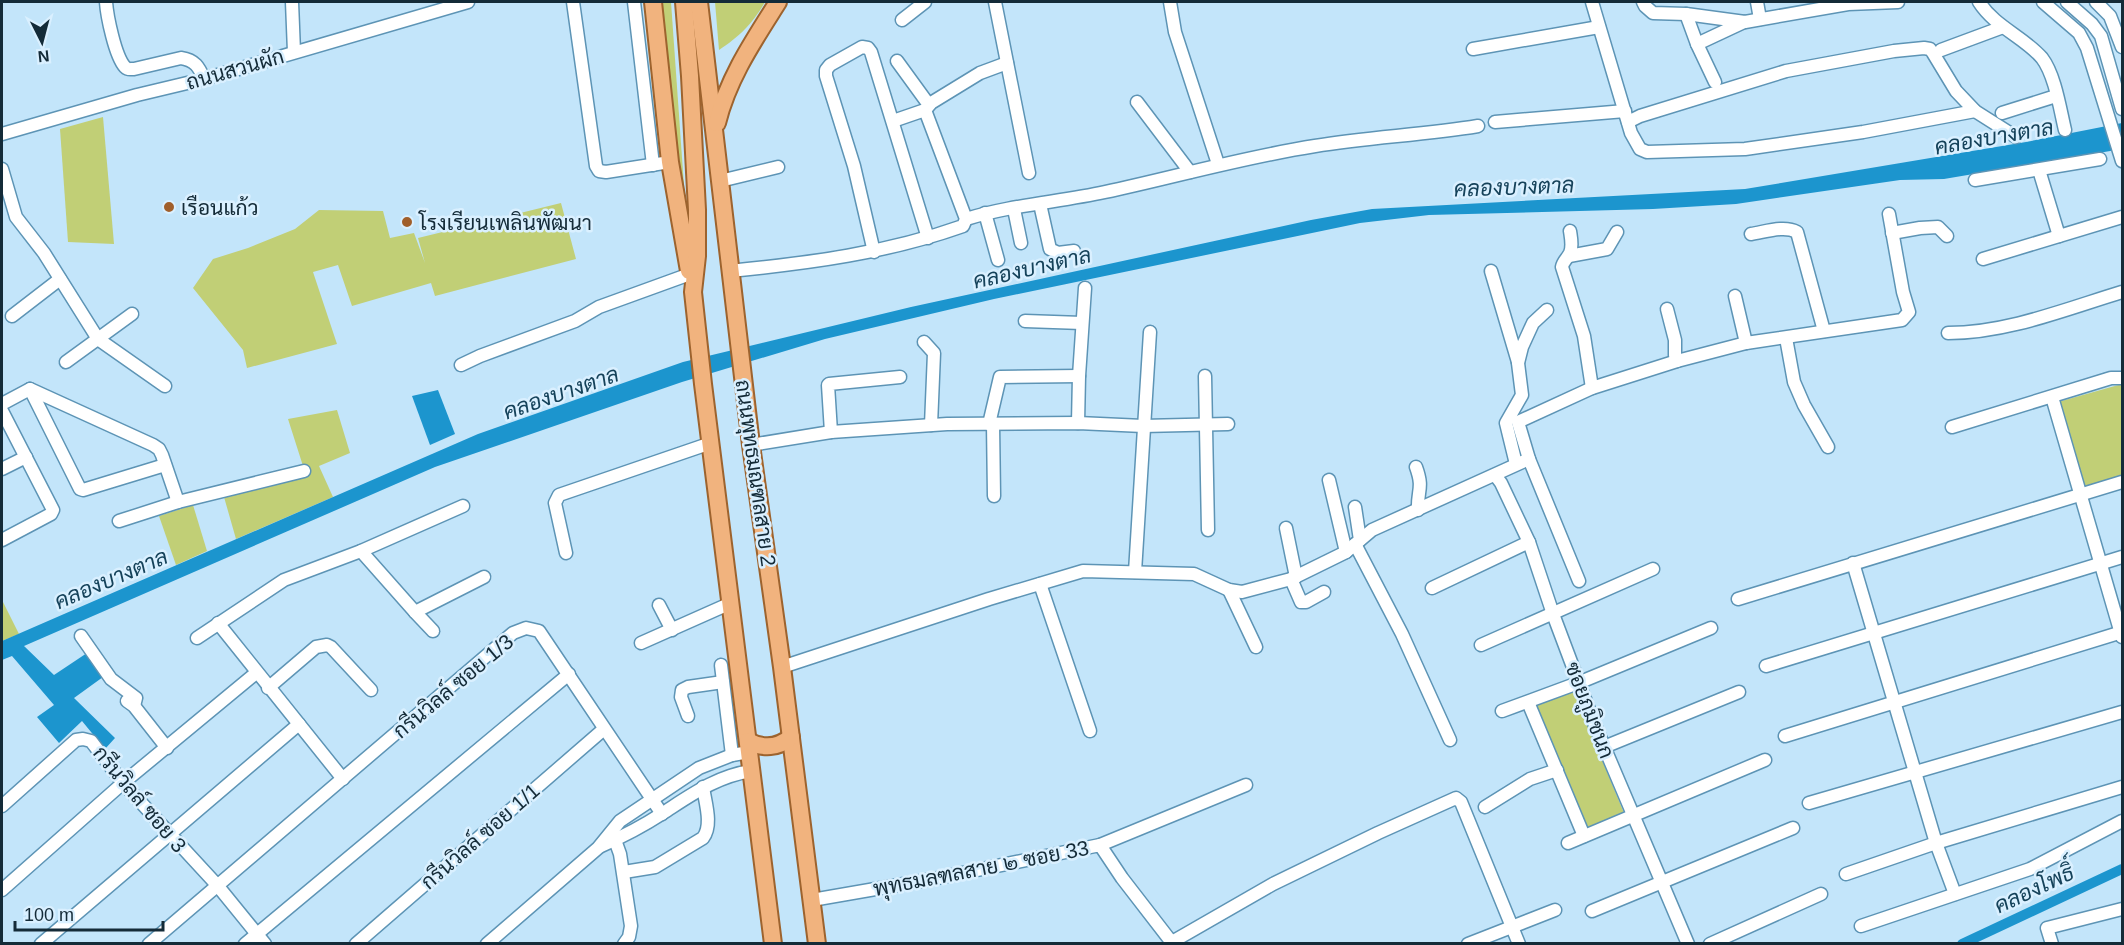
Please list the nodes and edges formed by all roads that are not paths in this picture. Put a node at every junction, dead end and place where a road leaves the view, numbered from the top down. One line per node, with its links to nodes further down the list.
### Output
1 (106, 2): 38 (street)
2 (292, 2): 35 (street)
3 (468, 2): 35 (street, ถนนสวนผัก)
4 (573, 2): 58 (street)
5 (633, 2): 58 (street)
6 (653, 2): 58 (main road)
7 (684, 2): 91 (main road, ถนนพุทธมณฑลสาย 2)
8 (699, 2): 32 (main road, ถนนพุทธมณฑลสาย 2)
9 (706, 2): 32 (main road)
10 (778, 2): 53 (main road)
11 (925, 2): 23 (street)
12 (995, 2): 37 (street)
13 (1170, 2): 59 (street)
14 (1592, 2): 26 (street)
15 (1643, 2): 22 (street)
16 (1757, 2): 24 (street)
17 (1898, 2): 24 (street)
18 (1979, 2): 27 (street)
19 (2043, 2): 34 (street)
20 (2067, 2): 29 (street)
21 (2096, 2): 30 (street)
22 (1686, 14): 25 (street); 28 (street)
23 (902, 20)
24 (1760, 20): 25 (street)
25 (1745, 22): 28 (street)
26 (1599, 27): 31 (street); 48 (street)
27 (2002, 27): 33 (street); 41 (street)
28 (1697, 44): 39 (street)
29 (2104, 46): 34 (street); 40 (street)
30 (2122, 47)
31 (1473, 49)
32 (706, 50): 53 (main road, ถนนพุทธมณฑลสาย 2)
33 (1941, 50)
34 (2088, 50): 42 (street)
35 (294, 52): 38 (street, ถนนสวนผัก)
36 (897, 61): 44 (street)
37 (1007, 63): 44 (street); 64 (street)
38 (204, 79): 54 (street, ถนนสวนผัก)
39 (1715, 82)
40 (2118, 93): 42 (street); 45 (street)
41 (2056, 96): 47 (street); 52 (street)
42 (2102, 97): 56 (street)
43 (1137, 102): 63 (street)
44 (927, 107): 49 (street); 72 (street)
45 (2122, 109)
46 (1975, 111): 48 (street); 48 (street); 55 (street)
47 (2002, 113)
48 (1626, 116): 50 (street)
49 (893, 121): 79 (street); 82 (street)
50 (1495, 122)
51 (1478, 126): 59 (street)
52 (2066, 130)
53 (715, 132): 66 (main road, ถนนพุทธมณฑลสาย 2)
54 (2, 134)
55 (2016, 137)
56 (2120, 155)
57 (2100, 159): 62 (street)
58 (661, 163): 88 (main road)
59 (1218, 164): 63 (street)
60 (778, 167): 66 (street)
61 (2, 169): 89 (street)
62 (2039, 170): 65 (street); 78 (street)
63 (1190, 172): 67 (street)
64 (1029, 173)
65 (1975, 180)
66 (720, 181): 86 (main road, ถนนพุทธมณฑลสาย 2)
67 (1040, 204): 68 (street); 81 (street)
68 (1014, 209): 69 (street); 80 (street)
69 (985, 213): 72 (street); 85 (street)
70 (1889, 214): 75 (street)
71 (2122, 217): 78 (street)
72 (966, 219): 79 (street)
73 (1570, 231): 83 (street)
74 (1617, 232): 83 (street)
75 (1893, 233): 77 (street); 100 (street)
76 (1751, 234): 100 (street)
77 (1947, 236)
78 (2059, 236): 84 (street)
79 (928, 238): 82 (street)
80 (1021, 243)
81 (1074, 251)
82 (874, 252): 86 (street)
83 (1569, 256): 117 (street)
84 (1983, 259)
85 (998, 260)
86 (730, 271): 131 (main road, ถนนพุทธมณฑลสาย 2)
87 (1491, 271): 109 (street)
88 (690, 274): 91 (main road); 110 (street)
89 (60, 279): 97 (street); 104 (street)
90 (1085, 288): 99 (street)
91 (693, 292): 130 (main road, ถนนพุทธมณฑลสาย 2)
92 (2122, 292): 102 (street)
93 (1735, 296): 106 (street)
94 (1666, 309): 107 (street)
95 (1547, 310): 109 (street)
96 (132, 314): 104 (street)
97 (12, 316)
98 (1025, 321): 99 (street)
99 (1082, 323): 112 (street)
100 (1824, 331): 103 (street)
101 (1149, 332): 127 (street)
102 (1948, 333)
103 (1786, 338): 106 (street); 132 (street)
104 (98, 339): 108 (street); 116 (street)
105 (924, 342): 123 (street)
106 (1746, 343): 107 (street)
107 (1677, 361): 117 (street)
108 (66, 362)
109 (1518, 363): 135 (street)
110 (460, 366)
111 (2122, 368): 115 (street)
112 (1079, 376): 122 (street); 124 (street)
113 (1205, 376): 126 (street)
114 (900, 377): 129 (street)
115 (2117, 378): 119 (street)
116 (165, 386)
117 (1592, 388): 134 (street)
118 (30, 389): 120 (street); 136 (street); 136 (street)
119 (2052, 397): 128 (street); 143 (street)
120 (2, 404)
121 (2, 411): 133 (street)
122 (1078, 423): 124 (street); 127 (street)
123 (931, 424): 124 (street); 129 (street)
124 (991, 424): 144 (street)
125 (1228, 424): 126 (street)
126 (1206, 425): 127 (street); 151 (street)
127 (1143, 426): 161 (street)
128 (1952, 427)
129 (831, 432): 131 (street)
130 (711, 443): 156 (street); 170 (main road, ถนนพุทธมณฑลสาย 2)
131 (751, 445): 187 (main road, ถนนพุทธมณฑลสาย 2)
132 (1828, 447)
133 (26, 457): 138 (street); 152 (street)
134 (1529, 459): 135 (street); 164 (street)
135 (1516, 464): 140 (street)
136 (165, 465): 145 (street)
137 (1416, 467): 148 (street)
138 (2, 469)
139 (303, 471): 145 (street)
140 (1495, 475): 148 (street); 153 (street, ซอยภูมิชนก)
141 (1329, 480): 154 (street)
142 (2122, 482): 143 (street)
143 (2080, 495): 158 (street); 159 (street)
144 (994, 496)
145 (178, 502): 149 (street)
146 (463, 506): 155 (street)
147 (1355, 507): 154 (street)
148 (1418, 510): 154 (street)
149 (119, 521)
150 (1286, 528): 163 (street)
151 (1208, 530)
152 (2, 540)
153 (1529, 542): 166 (street); 173 (street, ซอยภูมิชนก)
154 (1354, 545): 163 (street); 207 (street)
155 (361, 551): 172 (street); 174 (street)
156 (566, 553)
157 (2122, 557): 159 (street)
158 (1853, 563): 169 (street); 178 (street)
159 (2100, 564): 178 (street); 179 (street)
160 (1653, 569): 173 (street)
161 (1135, 572): 165 (street); 167 (street)
162 (484, 577): 172 (street)
163 (1293, 578): 167 (street); 168 (street)
164 (1579, 581)
165 (1040, 584): 187 (street); 204 (street)
166 (1432, 588)
167 (1229, 590): 184 (street)
168 (1324, 592)
169 (1738, 599)
170 (731, 603): 176 (street); 208 (main road, ถนนพุทธมณฑลสาย 2)
171 (659, 605): 176 (street)
172 (415, 612): 177 (street)
173 (1553, 614): 183 (street); 191 (street, ซอยภูมิชนก)
174 (218, 623): 181 (street); 188 (street)
175 (1711, 628): 191 (street)
176 (672, 630): 182 (street)
177 (433, 631)
178 (1873, 632): 186 (street); 197 (street)
179 (2122, 634): 197 (street)
180 (81, 636): 198 (street)
181 (197, 638)
182 (641, 643)
183 (1481, 645)
184 (1256, 647)
185 (721, 665): 190 (street)
186 (1766, 666)
187 (782, 667): 206 (main road, ถนนพุทธมณฑลสาย 2)
188 (256, 673): 192 (street); 210 (street)
189 (569, 674): 203 (street, กรีนวิลล์ ซอย 1/3); 216 (street, กรีนวิลล์ ซอย 1/3); 249 (street)
190 (723, 682): 201 (street); 211 (street)
191 (1578, 682): 196 (street); 209 (street, ซอยภูมิชนก)
192 (268, 688): 193 (street); 202 (street)
193 (371, 690)
194 (1739, 692): 209 (street)
195 (119, 694): 198 (street)
196 (1528, 702): 199 (street); 213 (street)
197 (1894, 703): 205 (street); 215 (street)
198 (134, 706): 210 (street)
199 (1502, 711)
200 (2122, 712): 215 (street)
201 (688, 716)
202 (298, 724): 216 (street); 229 (street)
203 (604, 729): 221 (street, กรีนวิลล์ ซอย 1/3); 254 (street, กรีนวิลล์ ซอย 1/1)
204 (1090, 731)
205 (1785, 736)
206 (791, 737): 208 (main road); 243 (main road, ถนนพุทธมณฑลสาย 2)
207 (1450, 740)
208 (748, 747): 211 (street); 214 (main road, ถนนพุทธมณฑลสาย 2)
209 (1604, 747): 226 (street, ซอยภูมิชนก)
210 (167, 748): 217 (street)
211 (732, 755): 221 (street)
212 (1765, 760): 226 (street)
213 (1557, 770): 224 (street); 230 (street)
214 (751, 771): 219 (street); 257 (main road, ถนนพุทธมณฑลสาย 2)
215 (1916, 773): 222 (street); 233 (street)
216 (343, 779): 239 (street, กรีนวิลล์ ซอย 1/3)
217 (123, 783): 223 (street, กรีนวิลล์ ซอย 3); 229 (street, กรีนวิลล์ ซอย 3); 240 (street)
218 (1246, 785): 234 (street)
219 (703, 787): 225 (street); 236 (street)
220 (2122, 787): 233 (street)
221 (652, 798): 225 (street, กรีนวิลล์ ซอย 1/3); 235 (street)
222 (1809, 803)
223 (2, 806)
224 (1485, 807)
225 (662, 814): 231 (street)
226 (1632, 815): 230 (street); 238 (street, ซอยภูมิชนก)
227 (2122, 821): 242 (street)
228 (1793, 828): 238 (street)
229 (168, 834): 239 (street, กรีนวิลล์ ซอย 3); 251 (street)
230 (1584, 836): 232 (street)
231 (615, 840): 235 (street); 236 (street)
232 (1568, 843)
233 (1936, 843): 237 (street); 242 (street)
234 (1100, 845): 243 (street, พุทธมลฑลสาย ๒ ซอย 33); 250 (street, พุทธมลฑลสาย ๒ ซอย 33)
235 (598, 848): 255 (street)
236 (624, 872): 256 (street)
237 (1846, 874)
238 (1660, 882): 246 (street); 261 (street, ซอยภูมิชนก)
239 (217, 885): 249 (street, กรีนวิลล์ ซอย 3); 252 (street, กรีนวิลล์ ซอย 1/3)
240 (2, 891)
241 (1821, 894): 262 (street)
242 (1954, 894): 248 (street)
243 (812, 900): 258 (main road, ถนนพุทธมณฑลสาย 2)
244 (2122, 909): 263 (street)
245 (1555, 910): 247 (street)
246 (1593, 911)
247 (1511, 926): 250 (street); 259 (street); 260 (street)
248 (1861, 926)
249 (260, 939): 253 (street)
250 (1173, 943)
251 (41, 944)
252 (149, 944)
253 (245, 944)
254 (356, 944)
255 (487, 944)
256 (624, 944)
257 (773, 944)
258 (817, 944)
259 (1468, 944)
260 (1518, 944)
261 (1688, 944)
262 (1710, 944)
263 (2052, 944)

